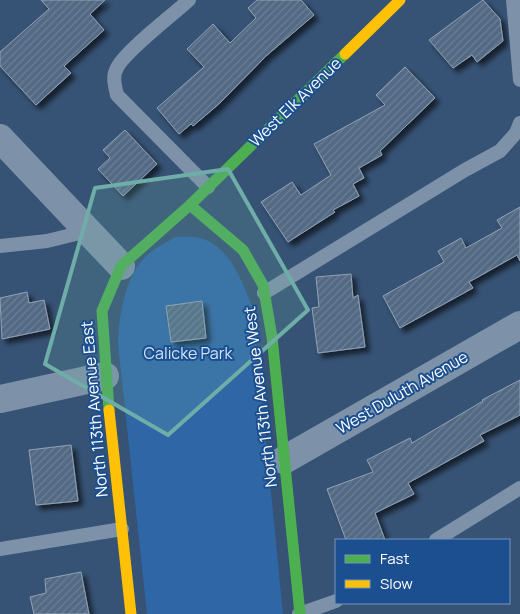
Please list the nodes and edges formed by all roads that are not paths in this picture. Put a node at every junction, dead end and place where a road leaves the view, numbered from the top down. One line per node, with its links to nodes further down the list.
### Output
1 (189, 0): 7 (lane)
2 (400, 0): 7 (street, West Elk Avenue)
3 (513, 0): 4 (lane)
4 (520, 80)
5 (520, 123): 12 (lane)
6 (0, 138): 9 (street)
7 (208, 187): 8 (street, West Elk Avenue)
8 (190, 205): 11 (street, North 113th Avenue East); 12 (street, North 113th Avenue West)
9 (88, 231): 10 (lane); 11 (street)
10 (0, 246)
11 (121, 266): 14 (street, North 113th Avenue East)
12 (264, 292): 16 (street, North 113th Avenue West)
13 (520, 325): 16 (street, West Duluth Avenue)
14 (105, 376): 15 (street); 18 (street, North 113th Avenue East)
15 (0, 399)
16 (284, 460): 23 (street, North 113th Avenue West)
17 (520, 488): 19 (lane)
18 (122, 529): 20 (lane); 22 (street, North 113th Avenue East)
19 (438, 539)
20 (0, 549)
21 (335, 601): 23 (lane)
22 (131, 614)
23 (300, 614)

